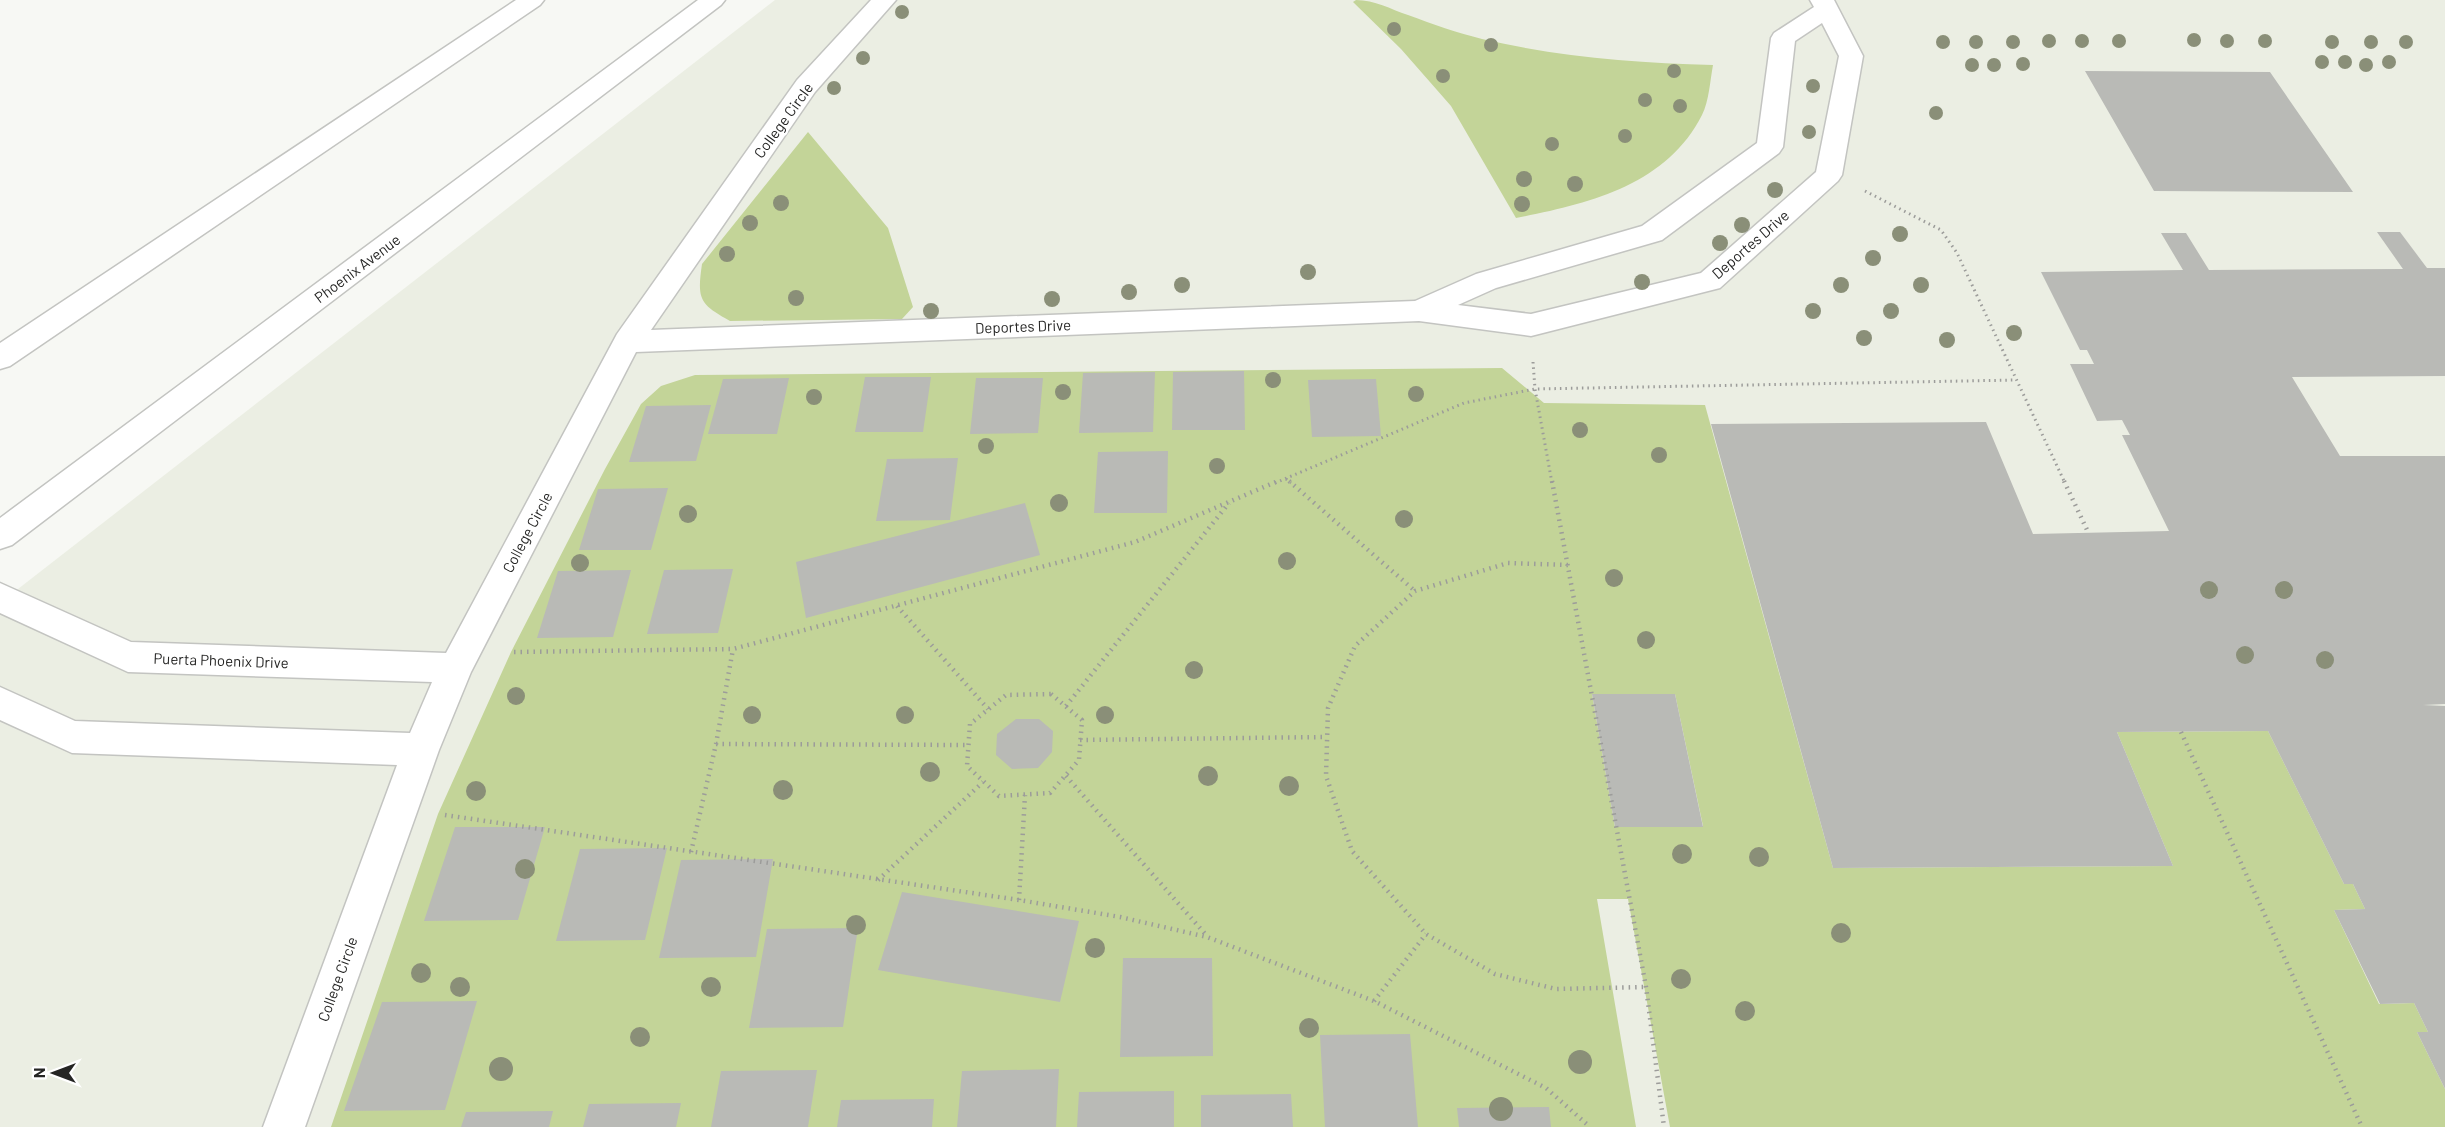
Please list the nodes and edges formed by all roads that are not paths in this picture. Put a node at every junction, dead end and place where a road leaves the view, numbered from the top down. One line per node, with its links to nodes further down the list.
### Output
1 (532, 0): 7 (street)
2 (713, 0): 8 (street, Phoenix Avenue)
3 (884, 0): 6 (street, College Circle)
4 (1824, 5): 5 (street, Deportes Drive); 5 (street, Deportes Drive)
5 (1419, 311): 6 (street, Deportes Drive)
6 (627, 342): 10 (street, College Circle)
7 (0, 358)
8 (0, 536)
9 (0, 597): 10 (street, Puerta Phoenix Drive)
10 (456, 668): 12 (street, College Circle)
11 (0, 703): 12 (street)
12 (421, 750): 13 (street, College Circle)
13 (284, 1127)

